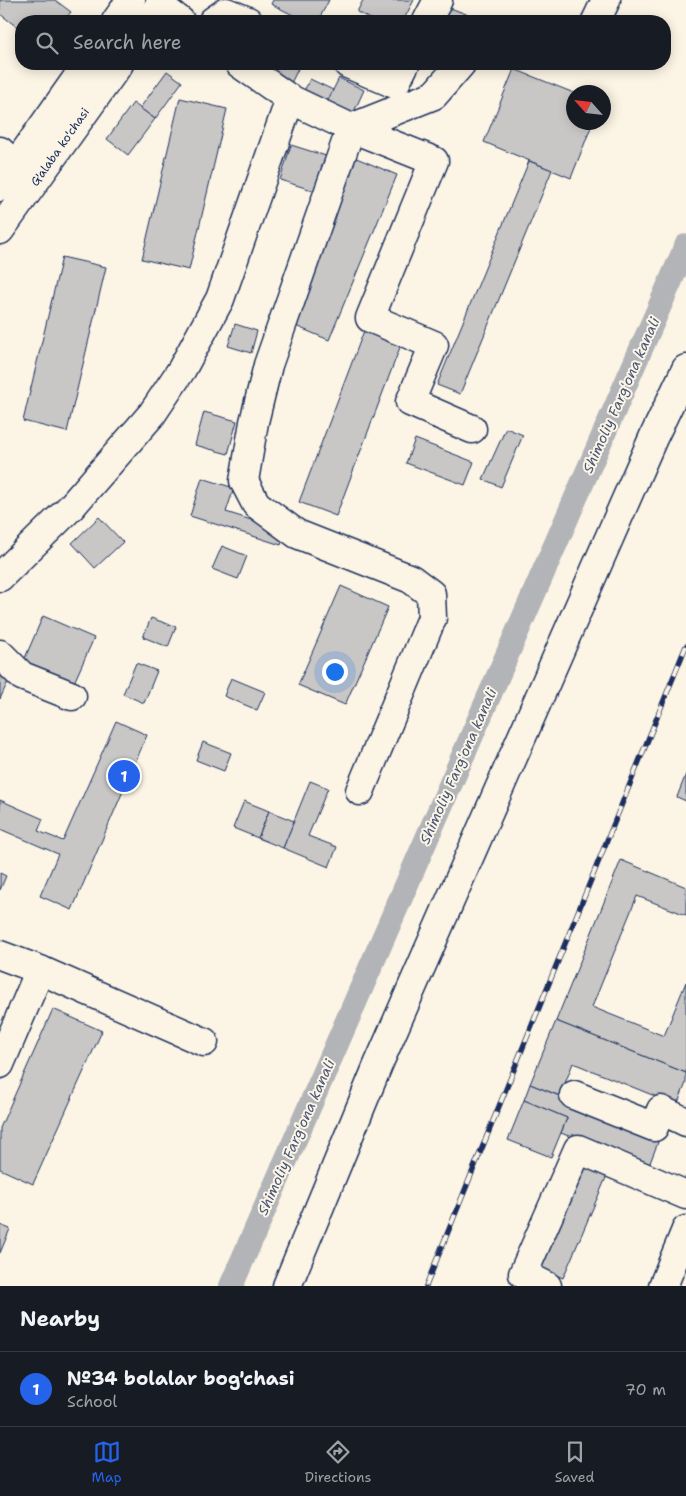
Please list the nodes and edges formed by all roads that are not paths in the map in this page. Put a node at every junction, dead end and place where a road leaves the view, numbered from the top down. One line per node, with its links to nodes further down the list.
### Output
1 (131, 0): 4 (street)
2 (438, 0): 7 (street)
3 (606, 0): 8 (street)
4 (120, 15)
5 (222, 15): 6 (street)
6 (233, 15)
7 (430, 15)
8 (599, 15)
9 (83, 70): 17 (street, G'alaba ko'chasi)
10 (113, 70): 17 (street, G'alaba ko'chasi)
11 (249, 70): 15 (street)
12 (362, 70): 13 (street)
13 (402, 70)
14 (456, 70): 16 (street)
15 (290, 99): 16 (street); 22 (street)
16 (351, 128): 21 (street); 25 (street)
17 (17, 166): 18 (street, G'alaba ko'chasi); 19 (street, G'alaba ko'chasi)
18 (0, 187)
19 (0, 230)
20 (686, 369): 34 (street)
21 (472, 429)
22 (0, 577)
23 (0, 654): 24 (street)
24 (72, 696)
25 (360, 791)
26 (0, 955): 27 (street)
27 (40, 970): 28 (street); 29 (street)
28 (204, 1042)
29 (0, 1064)
30 (574, 1095): 31 (street)
31 (686, 1122)
32 (686, 1194): 35 (street)
33 (686, 1230): 36 (street)
34 (287, 1286)
35 (547, 1286)
36 (663, 1286)

